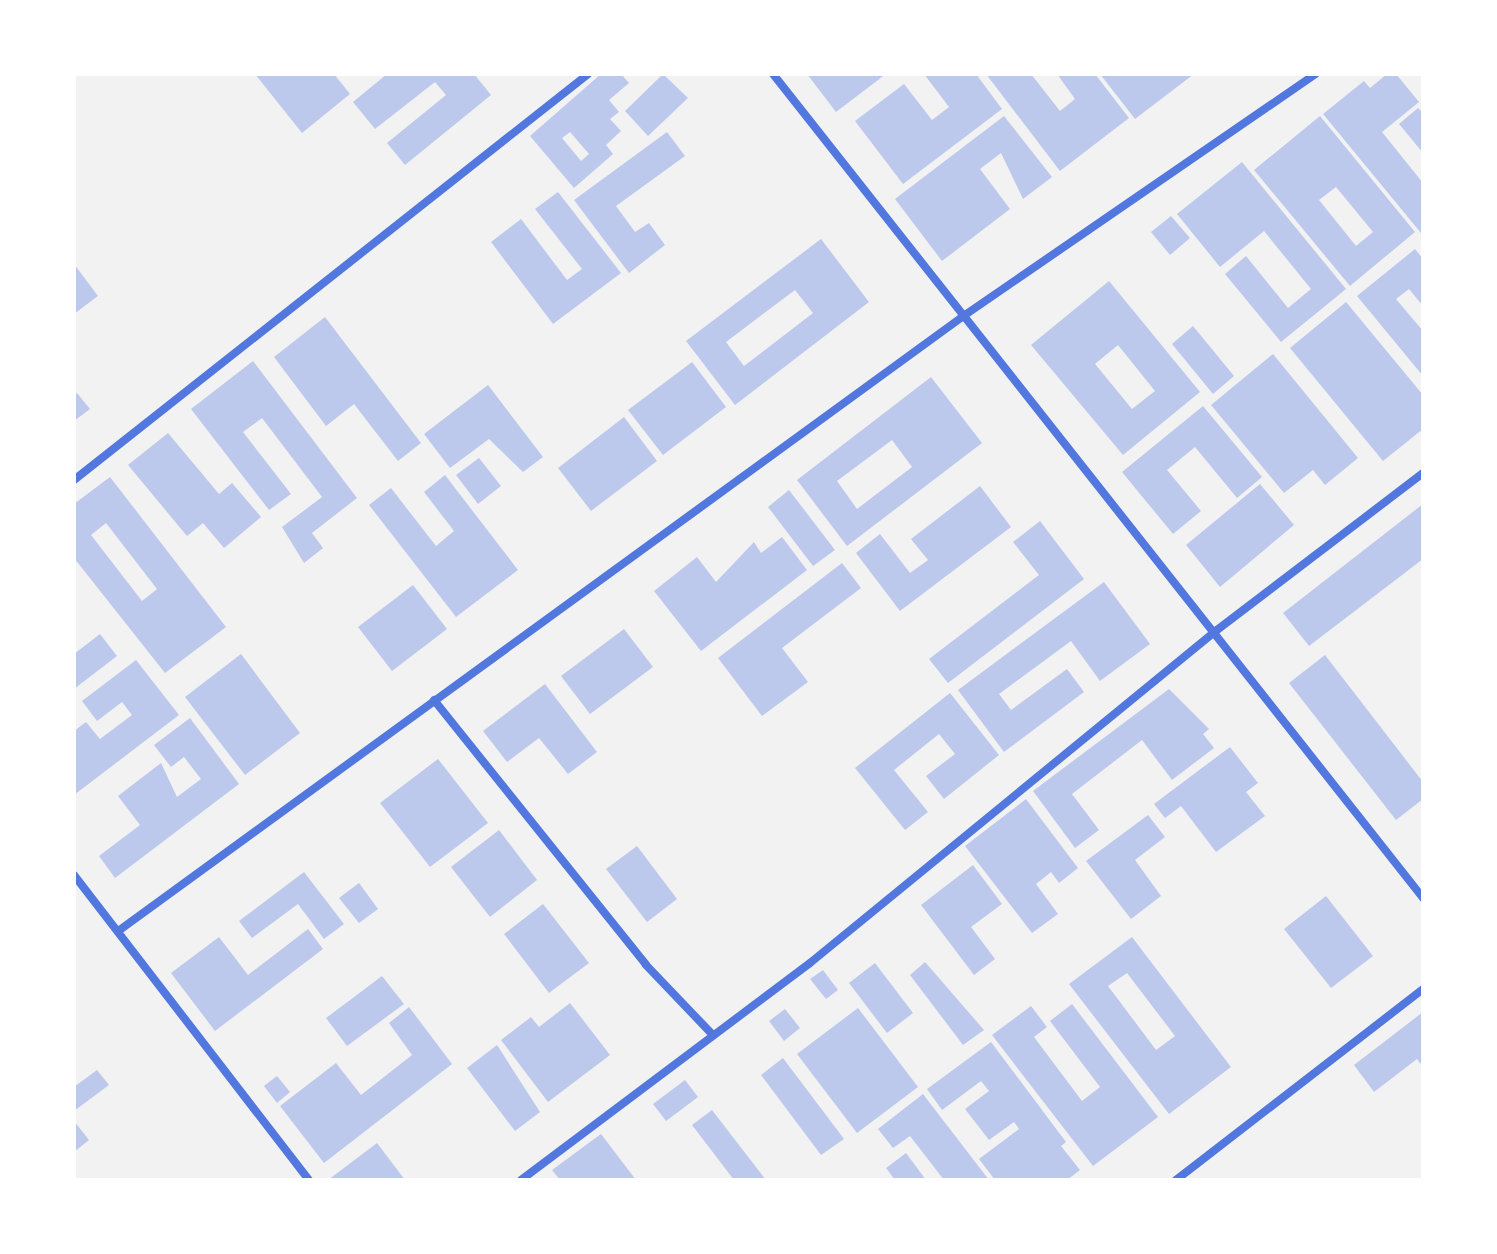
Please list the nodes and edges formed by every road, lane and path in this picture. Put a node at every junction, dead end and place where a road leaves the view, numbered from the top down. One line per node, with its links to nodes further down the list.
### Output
1 (588, 74): 6 (street)
2 (773, 74): 4 (street)
3 (1315, 74): 4 (street)
4 (962, 317): 7 (street); 8 (street)
5 (1423, 473): 7 (street)
6 (74, 480)
7 (1217, 630): 10 (street); 13 (street)
8 (434, 700): 11 (street); 13 (street)
9 (74, 875): 11 (street)
10 (1423, 898)
11 (121, 929): 14 (street)
12 (1423, 989): 16 (street)
13 (713, 1035): 15 (street)
14 (309, 1180)
15 (521, 1180)
16 (1176, 1180)

